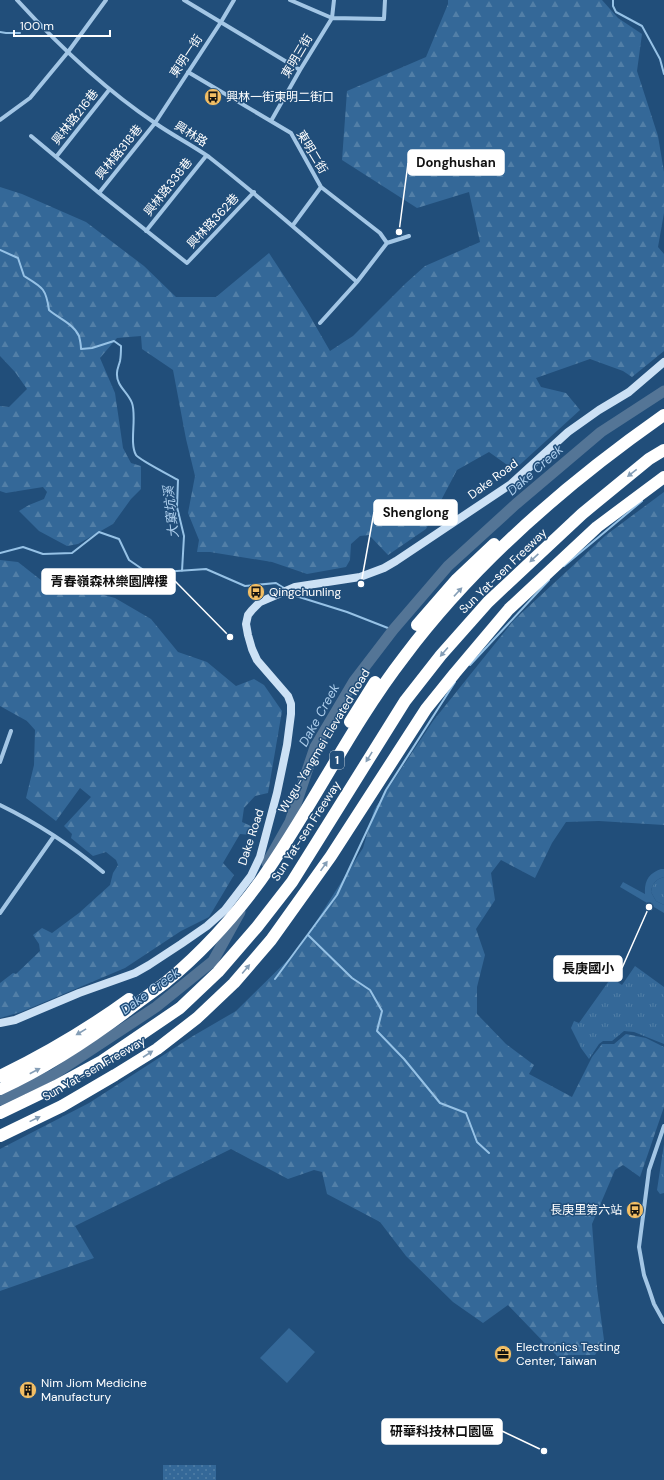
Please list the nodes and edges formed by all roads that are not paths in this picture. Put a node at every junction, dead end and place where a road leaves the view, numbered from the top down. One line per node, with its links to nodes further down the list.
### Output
1 (17, 0): 10 (street, 興林路)
2 (106, 0): 10 (street)
3 (184, 0): 9 (street)
4 (234, 0): 9 (street, 東明一街)
5 (290, 0): 8 (street)
6 (334, 0): 8 (street, 東明三街)
7 (385, 0): 8 (street)
8 (332, 18): 11 (street, 東明三街)
9 (221, 22): 11 (street); 12 (street, 東明一街)
10 (68, 52): 13 (street, 興林路); 14 (street)
11 (300, 70): 15 (street, 東明三街)
12 (188, 72): 15 (street, 東明二街); 16 (street, 東明一街)
13 (109, 90): 16 (street, 興林路); 19 (street, 興林路216巷)
14 (0, 120)
15 (271, 121): 20 (street, 東明二街)
16 (155, 123): 18 (street, 興林路); 22 (street, 興林路318巷)
17 (31, 136): 19 (street)
18 (206, 156): 21 (street, 興林路); 24 (street, 興林路338巷)
19 (56, 157): 22 (street)
20 (321, 187): 23 (street); 26 (street, 東明二街)
21 (254, 192): 23 (street, 興林路); 24 (street, 興林路362巷)
22 (99, 193): 24 (street)
23 (293, 225): 27 (street, 興林路)
24 (146, 231)
25 (409, 236): 26 (street)
26 (387, 243): 27 (street)
27 (357, 282): 28 (street)
28 (320, 323)
29 (664, 362): 40 (street, Dake Road)
30 (664, 407): 41 (highway, Wugu-Yangmei Elevated Road / 1, one-way to 41)
31 (664, 415): 42 (highway, Wugu-Yangmei Elevated Road / 1, one-way to 31)
32 (664, 450): 43 (highway, Sun Yat-sen Freeway / 1, one-way to 43)
33 (664, 477): 45 (highway, Sun Yat-sen Freeway, one-way to 33)
34 (10, 731): 35 (street)
35 (0, 762)
36 (0, 805): 37 (street)
37 (54, 836): 38 (street); 39 (street)
38 (103, 872)
39 (0, 913)
40 (0, 1023)
41 (0, 1076)
42 (0, 1088)
43 (0, 1113)
44 (664, 1126): 46 (street)
45 (0, 1136)
46 (664, 1322)

